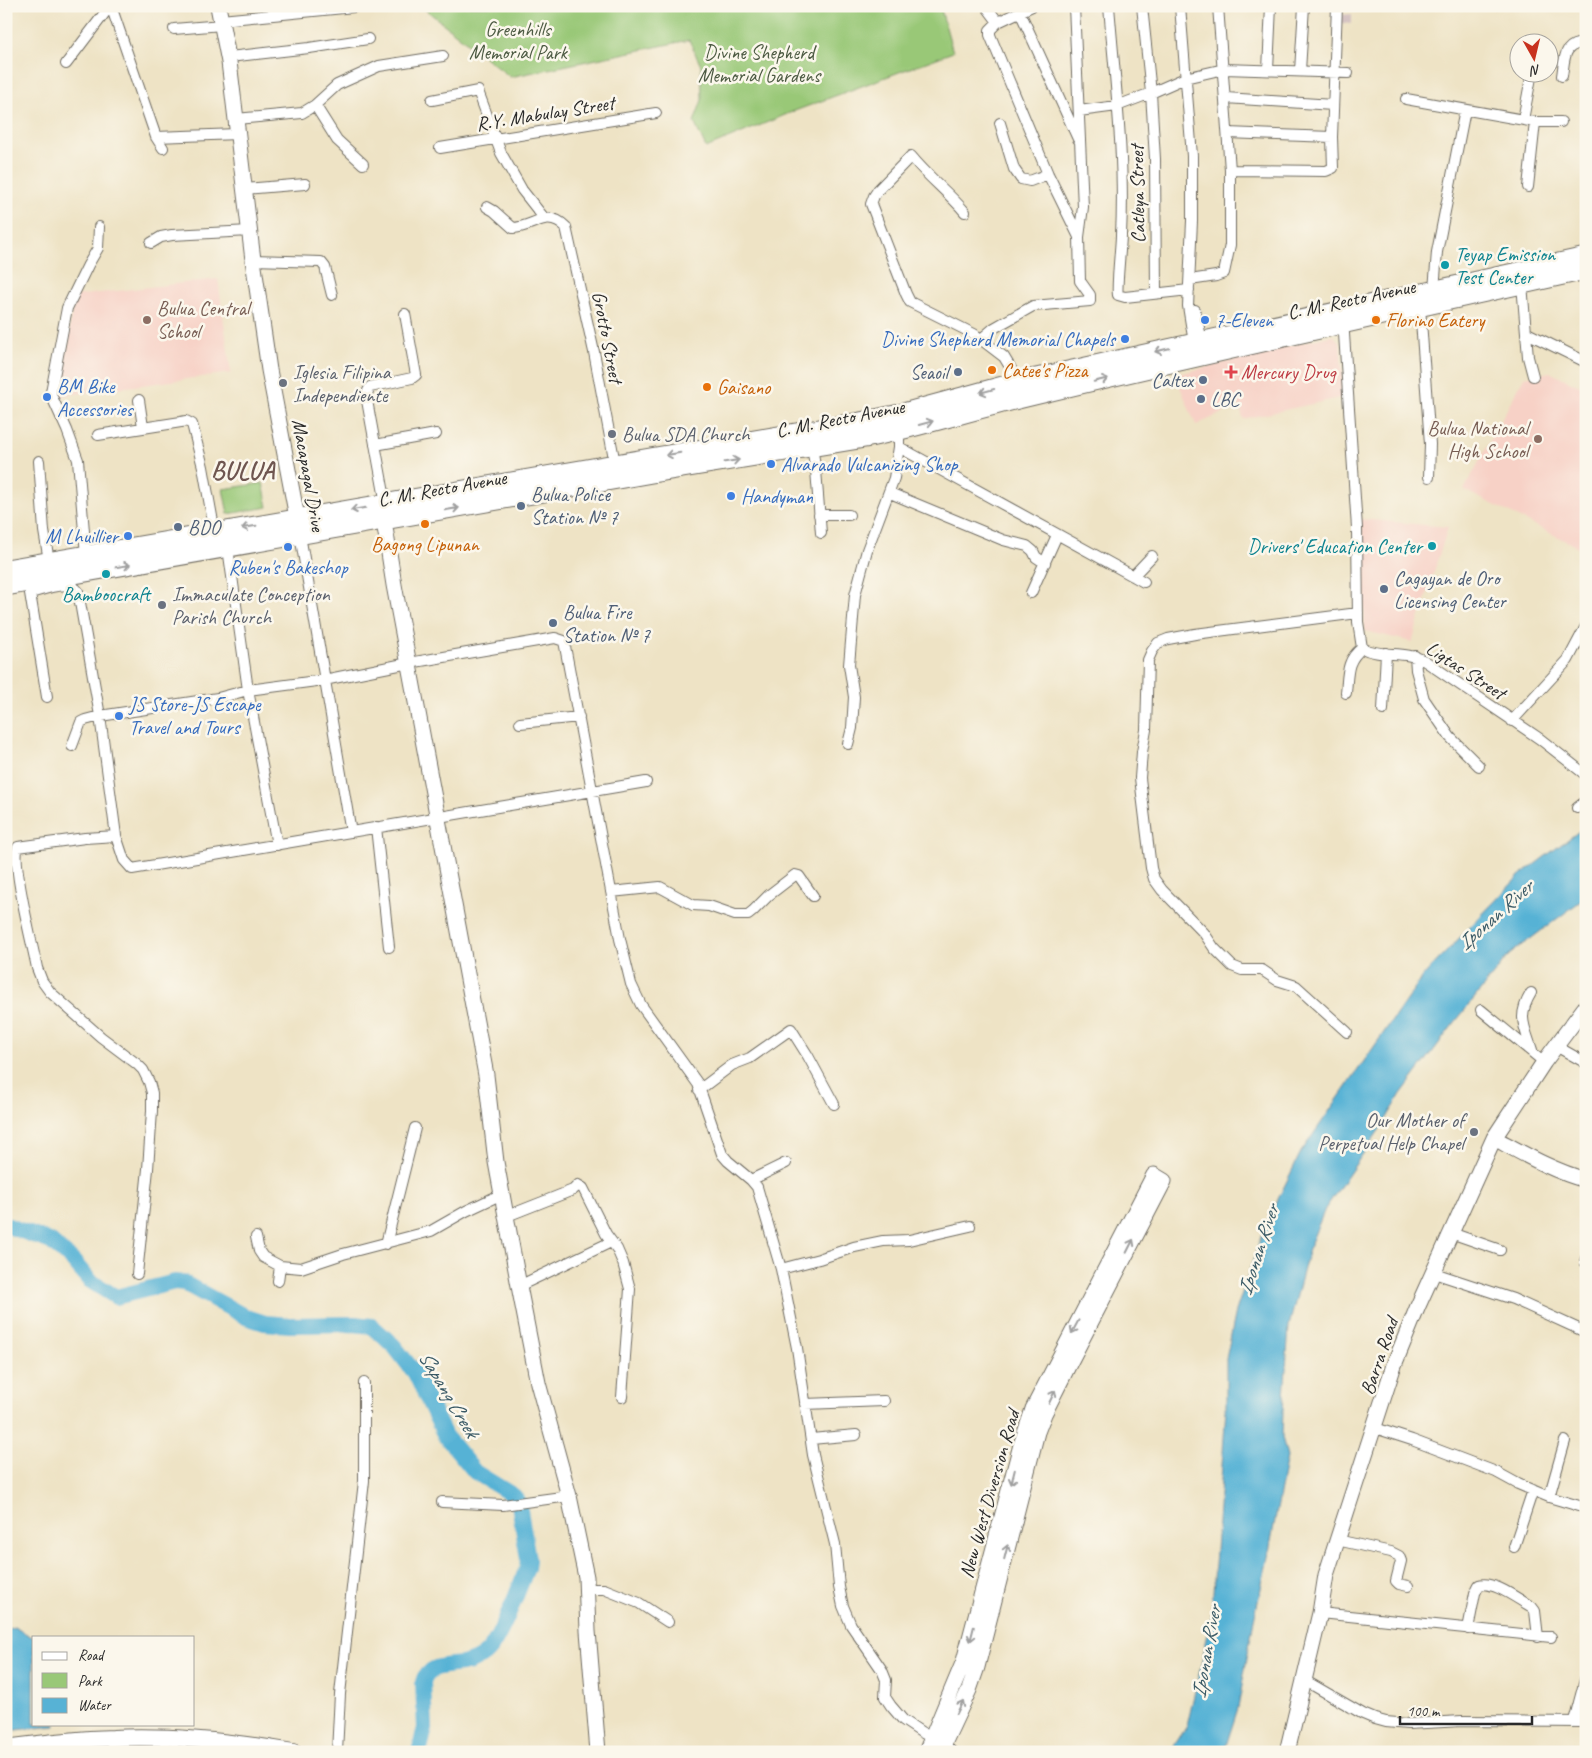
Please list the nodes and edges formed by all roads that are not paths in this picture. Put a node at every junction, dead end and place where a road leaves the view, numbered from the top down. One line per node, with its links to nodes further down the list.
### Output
1 (111, 6): 21 (street); 46 (street)
2 (986, 6): 15 (street)
3 (1032, 6): 13 (street)
4 (1074, 6): 38 (street)
5 (1109, 6): 36 (street)
6 (1142, 6): 30 (street, Catleya Street)
7 (1180, 6): 28 (street)
8 (1218, 6): 22 (street)
9 (1271, 6): 23 (street)
10 (1304, 6): 24 (street)
11 (1337, 6): 25 (street)
12 (354, 7): 14 (street)
13 (1020, 12): 15 (street); 49 (street)
14 (221, 17): 16 (street); 20 (street, Macapagal Drive)
15 (998, 22): 54 (street)
16 (174, 29)
17 (368, 39): 20 (street)
18 (1586, 43): 27 (street)
19 (443, 56): 35 (street)
20 (228, 57): 44 (street, Macapagal Drive)
21 (66, 64)
22 (1224, 69): 23 (street); 28 (street); 31 (street)
23 (1268, 70): 24 (street)
24 (1300, 71): 25 (street)
25 (1334, 72): 26 (street); 34 (street)
26 (1348, 72)
27 (1562, 76)
28 (1185, 78): 30 (street); 69 (street)
29 (1530, 82): 40 (street)
30 (1151, 93): 36 (street); 71 (street, Catleya Street)
31 (1226, 98): 34 (street); 45 (street)
32 (1406, 99): 37 (street)
33 (432, 100): 48 (street)
34 (1333, 105): 47 (street)
35 (314, 106): 44 (street); 52 (street)
36 (1116, 106): 38 (street); 71 (street)
37 (1465, 110): 40 (street); 70 (street)
38 (1079, 111): 49 (street)
39 (656, 113): 48 (street, R.Y. Mabulay Street)
40 (1523, 120): 41 (street)
41 (1535, 122): 42 (street); 56 (street)
42 (1562, 122)
43 (1000, 123): 54 (street)
44 (237, 126): 46 (street); 57 (street, Macapagal Drive)
45 (1228, 133): 47 (street); 53 (street)
46 (156, 137): 50 (street)
47 (1332, 137): 53 (street)
48 (495, 139): 51 (street, R.Y. Mabulay Street); 60 (street)
49 (1081, 145): 63 (street)
50 (163, 148)
51 (440, 148)
52 (363, 164)
53 (1230, 170): 69 (street)
54 (1048, 174): 63 (street)
55 (305, 184): 57 (street)
56 (1528, 187)
57 (245, 189): 62 (street, Macapagal Drive)
58 (488, 207): 60 (street)
59 (965, 212): 77 (street)
60 (544, 218): 90 (street, Grotto Street)
61 (99, 227): 102 (street)
62 (250, 231): 64 (street); 66 (street, Macapagal Drive)
63 (1079, 237): 77 (street)
64 (151, 243)
65 (1586, 257): 70 (highway, C. M. Recto Avenue)
66 (253, 260): 72 (street); 96 (street, Macapagal Drive)
67 (1586, 270): 68 (highway, C. M. Recto Avenue)
68 (1522, 284): 73 (highway, C. M. Recto Avenue); 76 (street)
69 (1190, 285): 71 (street); 78 (street)
70 (1434, 290): 75 (highway, C. M. Recto Avenue)
71 (1156, 293)
72 (332, 295)
73 (1420, 307): 75 (highway, C. M. Recto Avenue); 91 (street)
74 (405, 314): 87 (street)
75 (1342, 318): 78 (highway, C. M. Recto Avenue); 81 (highway, C. M. Recto Avenue, one-way to 75); 111 (street)
76 (1527, 334): 79 (street); 80 (street)
77 (980, 340): 81 (street)
78 (1198, 342): 81 (highway, C. M. Recto Avenue, one-way to 81)
79 (1586, 362)
80 (1533, 376)
81 (1021, 390): 86 (highway, C. M. Recto Avenue, one-way to 81); 90 (highway, C. M. Recto Avenue, one-way to 90)
82 (139, 400): 83 (street)
83 (143, 427): 84 (street); 97 (street)
84 (98, 434)
85 (436, 434): 87 (street)
86 (899, 439): 88 (highway, C. M. Recto Avenue); 92 (street); 99 (street)
87 (375, 445): 93 (street)
88 (812, 448): 90 (highway, C. M. Recto Avenue, one-way to 88); 94 (street)
89 (39, 461): 103 (street)
90 (616, 472): 93 (highway, C. M. Recto Avenue)
91 (1429, 477)
92 (890, 493): 104 (street); 126 (street)
93 (385, 513): 96 (highway, C. M. Recto Avenue); 116 (street)
94 (819, 515): 95 (street); 98 (street)
95 (849, 515)
96 (299, 527): 97 (highway, C. M. Recto Avenue, one-way to 97); 100 (highway, C. M. Recto Avenue); 117 (street, Macapagal Drive)
97 (215, 533): 102 (highway, C. M. Recto Avenue)
98 (821, 533)
99 (1057, 535): 104 (street); 106 (street)
100 (228, 548): 102 (highway, C. M. Recto Avenue, one-way to 100); 118 (street)
101 (1152, 556): 106 (street)
102 (94, 559): 103 (highway, C. M. Recto Avenue); 107 (highway, C. M. Recto Avenue)
103 (49, 561): 107 (highway, C. M. Recto Avenue)
104 (1045, 563): 110 (street)
105 (6, 569): 107 (highway, C. M. Recto Avenue)
106 (1133, 576): 108 (street)
107 (27, 580): 109 (highway, C. M. Recto Avenue); 120 (street); 122 (street)
108 (1144, 582)
109 (6, 586)
110 (1031, 593)
111 (1358, 613): 113 (street); 143 (street)
112 (1586, 626): 124 (street)
113 (1362, 648): 114 (street, Ligtas Street); 119 (street)
114 (1386, 653): 115 (street, Ligtas Street); 121 (street)
115 (1416, 656): 124 (street, Ligtas Street); 128 (street)
116 (409, 663): 117 (street); 123 (street); 132 (street)
117 (324, 680): 118 (street); 134 (street, Macapagal Drive)
118 (248, 690): 122 (street); 136 (street)
119 (1346, 693)
120 (47, 697)
121 (1383, 710)
122 (100, 716): 127 (street); 135 (street)
123 (579, 717): 125 (street); 131 (street)
124 (1512, 721): 129 (street, Ligtas Street)
125 (520, 723)
126 (848, 744)
127 (72, 746)
128 (1479, 766)
129 (1586, 775)
130 (646, 782): 131 (street)
131 (591, 791): 132 (street); 137 (street)
132 (437, 816): 133 (street); 156 (street)
133 (376, 827): 134 (street); 139 (street)
134 (351, 832): 136 (street)
135 (116, 836): 136 (street); 167 (street)
136 (276, 845)
137 (611, 892): 138 (street); 148 (street)
138 (812, 896)
139 (389, 947)
140 (1531, 993): 145 (street)
141 (1586, 1006): 144 (street, Barra Road)
142 (1481, 1010): 145 (street)
143 (1347, 1032)
144 (1556, 1046): 146 (street, Barra Road); 147 (street)
145 (1532, 1051): 146 (street)
146 (1544, 1062): 151 (street, Barra Road)
147 (1586, 1063)
148 (700, 1090): 149 (street); 154 (street)
149 (834, 1104)
150 (415, 1128): 162 (street)
151 (1494, 1138): 155 (street); 159 (street, Barra Road)
152 (786, 1163): 154 (street)
153 (1159, 1178): 197 (street, New West Diversion Road)
154 (751, 1180): 165 (street)
155 (1586, 1180)
156 (502, 1194): 157 (street); 162 (street)
157 (507, 1216): 161 (street); 169 (street)
158 (970, 1226): 165 (street)
159 (1451, 1233): 163 (street); 166 (street, Barra Road)
160 (256, 1236): 164 (street)
161 (611, 1242): 169 (street); 172 (street)
162 (386, 1244): 164 (street)
163 (1500, 1250)
164 (280, 1266): 168 (street)
165 (781, 1270): 174 (street)
166 (1434, 1273): 170 (street); 175 (street, Barra Road)
167 (137, 1274)
168 (278, 1281)
169 (519, 1286): 180 (street)
170 (1581, 1330)
171 (364, 1383): 200 (street)
172 (622, 1397)
173 (884, 1401): 174 (street)
174 (806, 1404): 177 (street)
175 (1375, 1428): 179 (street); 184 (street, Barra Road)
176 (856, 1435): 177 (street)
177 (811, 1439): 197 (street)
178 (1564, 1441): 181 (street)
179 (1533, 1490): 181 (street); 185 (street)
180 (569, 1496): 182 (street); 187 (street)
181 (1549, 1497): 183 (street)
182 (442, 1502)
183 (1586, 1508)
184 (1337, 1540): 186 (street); 188 (street, Barra Road)
185 (1514, 1547)
186 (1408, 1586)
187 (587, 1589): 189 (street); 201 (street)
188 (1320, 1613): 190 (street); 194 (street, Barra Road)
189 (668, 1622)
190 (1468, 1629): 191 (street); 191 (street)
191 (1538, 1637): 192 (street)
192 (1551, 1637)
193 (1586, 1676): 195 (street)
194 (1304, 1680): 195 (street); 202 (street, Barra Road)
195 (1574, 1721): 196 (street)
196 (1586, 1722)
197 (939, 1747)
198 (6, 1748): 199 (main road)
199 (293, 1752)
200 (337, 1752)
201 (598, 1752)
202 (1287, 1752)

